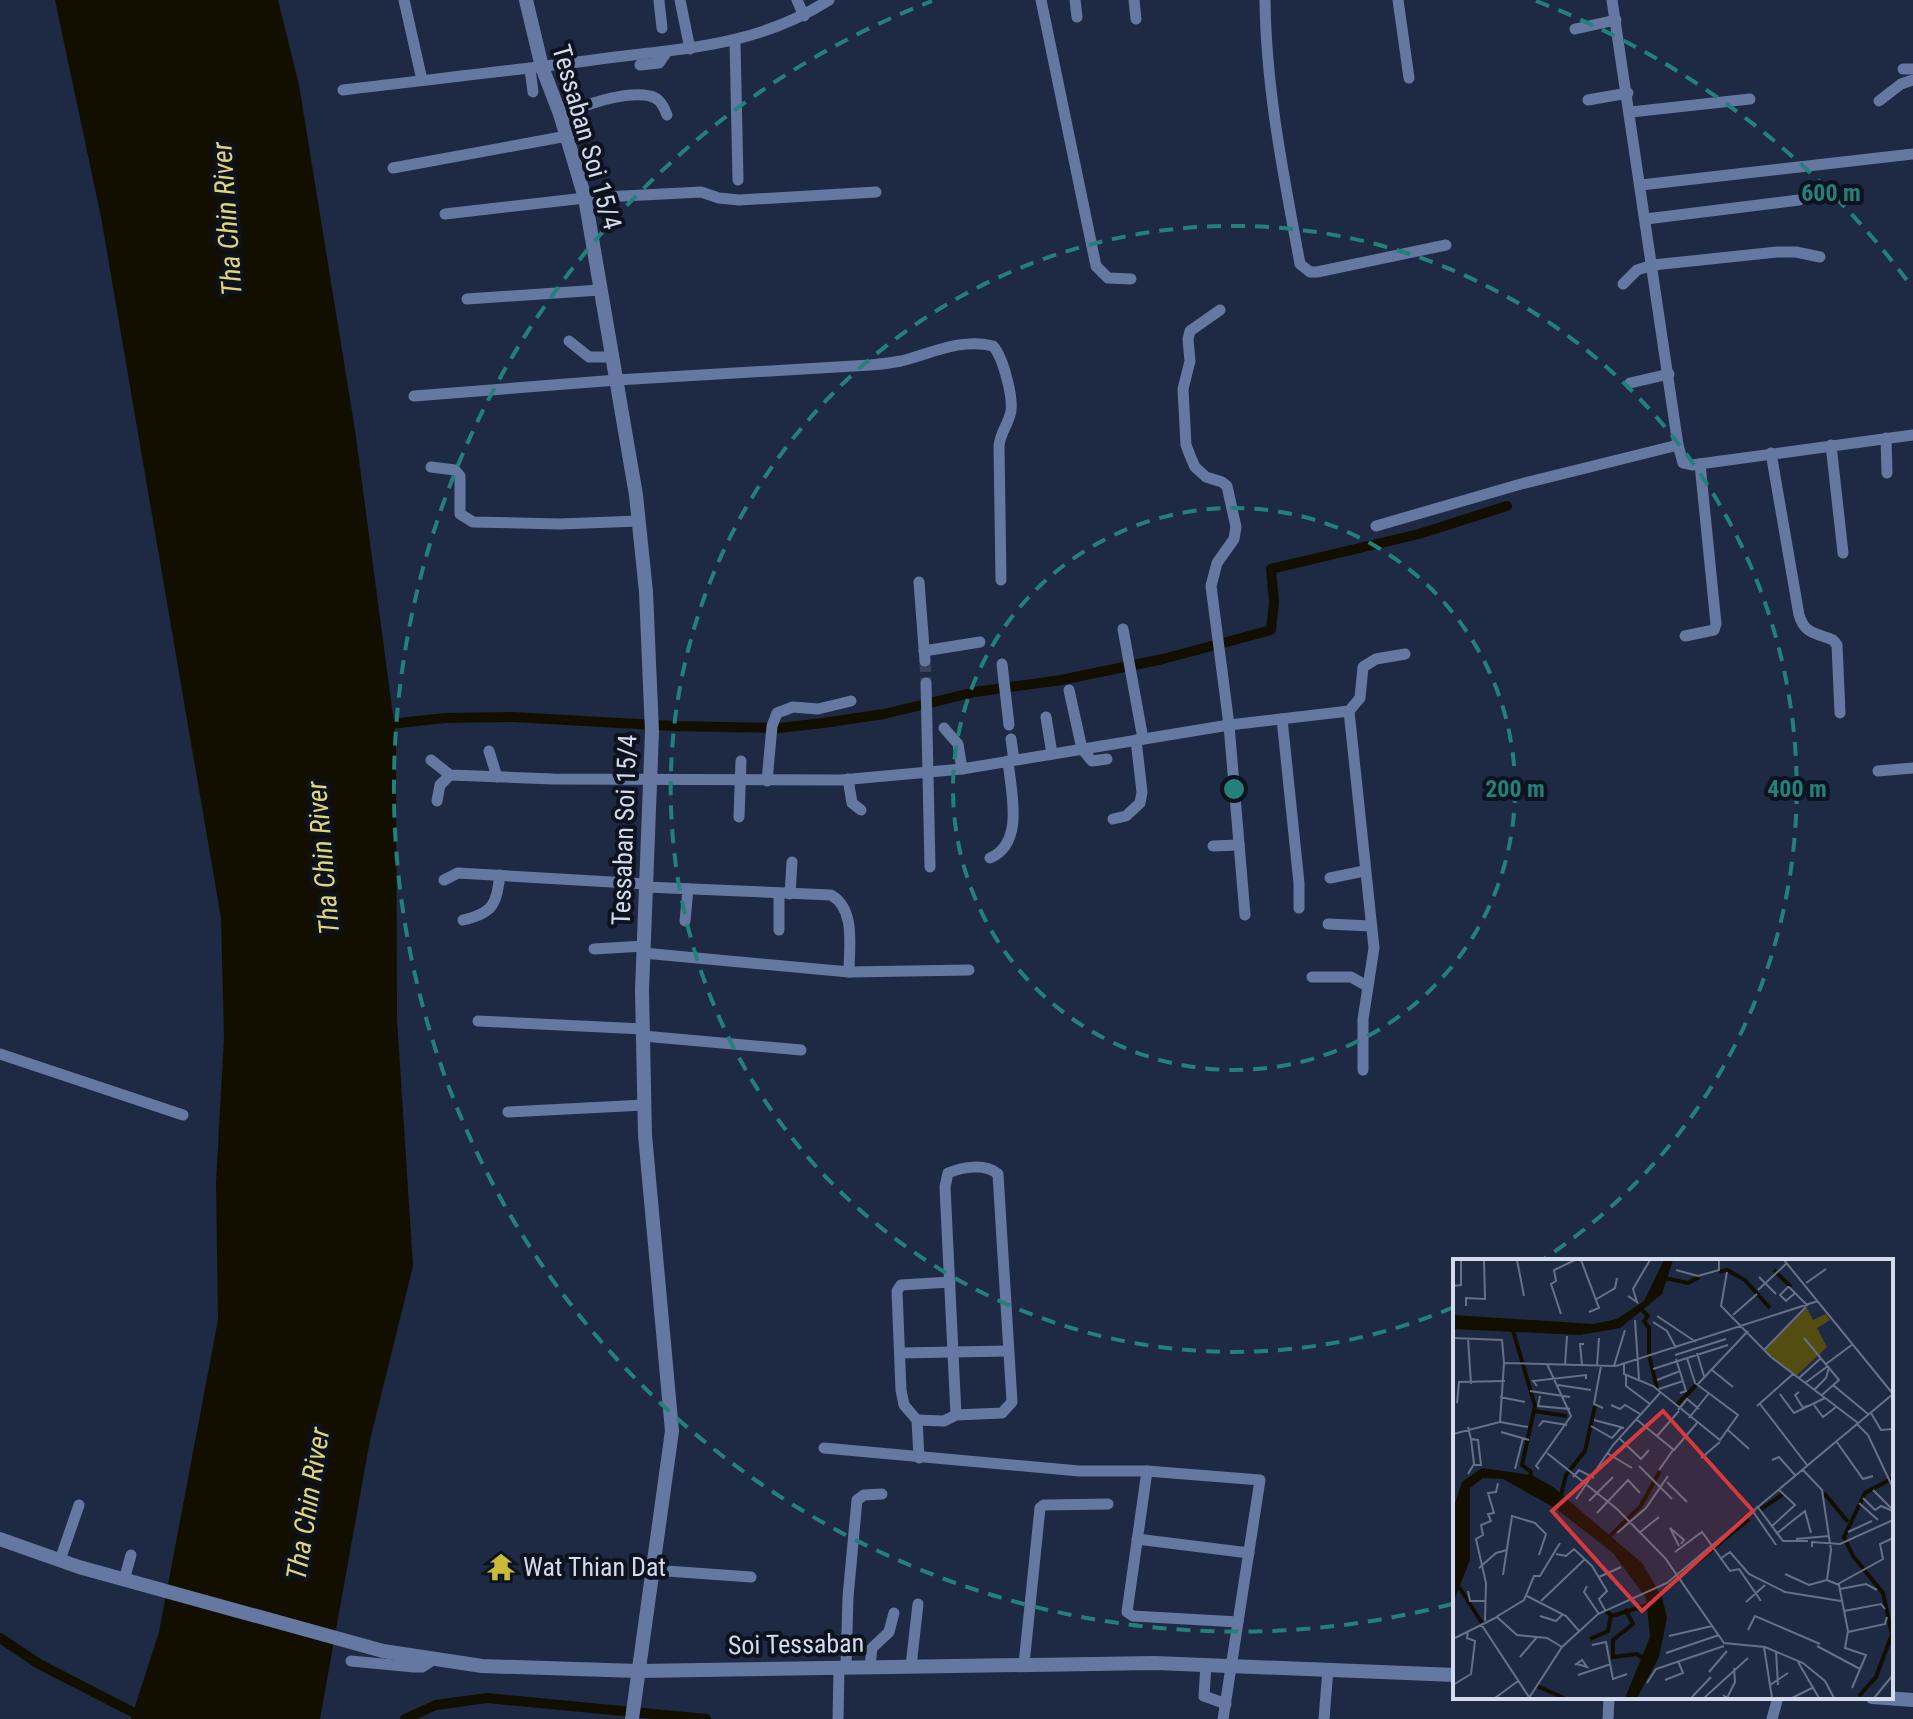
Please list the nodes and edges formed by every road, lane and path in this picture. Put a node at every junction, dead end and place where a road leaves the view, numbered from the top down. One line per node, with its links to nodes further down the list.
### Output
1 (404, 0): 25 (street)
2 (526, 0): 23 (street, Tessaban Soi 15/4)
3 (660, 0): 17 (street)
4 (797, 0): 13 (street)
5 (829, 0): 13 (street)
6 (1041, 0): 49 (street)
7 (1075, 0): 14 (street)
8 (1134, 0): 15 (street)
9 (1265, 0): 46 (street)
10 (1398, 0): 24 (street)
11 (1612, 0): 16 (street)
12 (684, 1): 20 (street)
13 (804, 16): 19 (street)
14 (1077, 17)
15 (1136, 19)
16 (1616, 20): 18 (street); 29 (street)
17 (662, 28)
18 (1575, 29)
19 (735, 41): 20 (street); 39 (street)
20 (690, 49): 21 (street)
21 (666, 53): 22 (street); 23 (street)
22 (640, 65)
23 (536, 68): 25 (street); 28 (street); 34 (street, Tessaban Soi 15/4)
24 (1409, 78)
25 (422, 80): 27 (street)
26 (1913, 80): 32 (street)
27 (343, 90)
28 (533, 92)
29 (1628, 93): 31 (street); 33 (street)
30 (1750, 99): 33 (street)
31 (1588, 100)
32 (1879, 101)
33 (1631, 112): 40 (street)
34 (560, 114): 35 (street); 36 (street, Tessaban Soi 15/4)
35 (667, 115)
36 (567, 136): 38 (street); 42 (street, Tessaban Soi 15/4)
37 (1913, 154): 40 (street)
38 (393, 168)
39 (738, 180)
40 (1641, 185): 45 (street)
41 (876, 192): 42 (street)
42 (585, 198): 44 (street); 51 (street, Tessaban Soi 15/4)
43 (1799, 200): 45 (street)
44 (445, 214)
45 (1646, 219): 48 (street)
46 (1446, 245)
47 (1820, 257): 48 (street)
48 (1653, 265): 50 (street); 56 (street)
49 (1131, 279)
50 (1623, 284)
51 (600, 290): 52 (street); 55 (street, Tessaban Soi 15/4)
52 (467, 299)
53 (1220, 310): 86 (street)
54 (569, 341): 55 (street)
55 (613, 357): 57 (street, Tessaban Soi 15/4)
56 (1669, 374): 58 (street); 64 (street)
57 (617, 380): 59 (street); 68 (street, Tessaban Soi 15/4); 71 (street)
58 (1630, 383)
59 (414, 396)
60 (1913, 435): 61 (street)
61 (1886, 438): 62 (street); 67 (street)
62 (1831, 445): 63 (street); 70 (street)
63 (1771, 453): 65 (street); 82 (street)
64 (1681, 455): 65 (street); 69 (street)
65 (1700, 464): 74 (street)
66 (431, 467): 68 (street)
67 (1887, 473)
68 (639, 521): 104 (street, Tessaban Soi 15/4)
69 (1376, 526)
70 (1843, 553)
71 (1001, 580)
72 (919, 582): 75 (street)
73 (1123, 629): 89 (street)
74 (1685, 636)
75 (980, 642)
76 (1405, 654): 81 (street)
77 (1002, 664): 85 (street)
78 (1069, 690): 90 (street)
79 (927, 694): 100 (street)
80 (851, 701): 106 (street)
81 (1349, 711): 84 (street); 116 (street)
82 (1840, 713)
83 (1046, 717): 92 (street)
84 (1282, 719): 86 (street); 123 (street)
85 (1009, 725)
86 (1229, 725): 89 (street); 111 (street)
87 (944, 728): 98 (street)
88 (1011, 739): 96 (street)
89 (1140, 739): 90 (street); 110 (street)
90 (1082, 749): 92 (street); 93 (street)
91 (489, 751): 102 (street)
92 (1052, 754): 96 (street)
93 (1107, 759)
94 (431, 760): 101 (street)
95 (741, 761): 105 (street)
96 (1011, 761): 98 (street); 113 (street)
97 (1913, 768): 99 (street)
98 (962, 769): 100 (street)
99 (1878, 771)
100 (929, 774): 103 (street); 115 (street)
101 (450, 775): 102 (street); 107 (street)
102 (497, 777): 104 (street)
103 (848, 779): 106 (street); 108 (street)
104 (649, 780): 105 (street); 120 (street, Tessaban Soi 15/4)
105 (739, 781): 106 (street); 109 (street)
106 (767, 781)
107 (437, 801)
108 (861, 810)
109 (739, 817)
110 (1113, 819)
111 (1239, 845): 112 (street); 124 (street)
112 (1213, 846)
113 (990, 858)
114 (792, 862): 122 (street)
115 (930, 867)
116 (1364, 871): 118 (street); 128 (street)
117 (500, 875): 119 (street); 120 (street); 125 (street)
118 (1330, 878)
119 (444, 880)
120 (646, 885): 121 (street); 131 (street, Tessaban Soi 15/4)
121 (688, 889): 122 (street); 126 (street)
122 (785, 893): 129 (street); 133 (street)
123 (1299, 908)
124 (1245, 915)
125 (463, 920)
126 (685, 921)
127 (1328, 924): 128 (street)
128 (1371, 926): 135 (street)
129 (779, 930)
130 (594, 949): 131 (street)
131 (644, 950): 133 (street); 137 (street, Tessaban Soi 15/4)
132 (969, 970): 133 (street)
133 (849, 972)
134 (1312, 977): 135 (street)
135 (1367, 986): 140 (street)
136 (478, 1021): 137 (street)
137 (643, 1033): 138 (street); 141 (street, Tessaban Soi 15/4)
138 (801, 1050)
139 (0, 1054): 143 (street)
140 (1363, 1070)
141 (644, 1105): 142 (street); 161 (street, Tessaban Soi 15/4)
142 (508, 1112)
143 (183, 1115)
144 (950, 1282): 145 (street); 146 (street); 147 (street)
145 (1008, 1351): 147 (street); 148 (street)
146 (900, 1353): 147 (street); 149 (street)
147 (954, 1354): 148 (street)
148 (956, 1415): 149 (street)
149 (917, 1420): 151 (street)
150 (824, 1448): 151 (street)
151 (919, 1458): 152 (street)
152 (1147, 1471): 157 (street); 158 (street)
153 (882, 1494): 174 (street)
154 (1108, 1504): 169 (street)
155 (79, 1505): 160 (street)
156 (0, 1539): 160 (street, Soi Tessaban)
157 (1137, 1539): 158 (street); 166 (street)
158 (1249, 1553): 166 (street)
159 (131, 1555): 163 (street)
160 (60, 1560): 163 (street, Soi Tessaban)
161 (652, 1570): 162 (street); 176 (street, Tessaban Soi 15/4)
162 (751, 1577)
163 (124, 1580): 167 (street, Soi Tessaban)
164 (918, 1604): 173 (street)
165 (894, 1613): 172 (street)
166 (1238, 1622): 171 (street)
167 (433, 1660): 168 (street); 176 (street, Soi Tessaban)
168 (351, 1661)
169 (1024, 1664): 170 (street, Soi Tessaban); 173 (street, Soi Tessaban)
170 (1206, 1664): 171 (street, Soi Tessaban); 182 (street)
171 (1232, 1665): 175 (street, Soi Tessaban); 182 (street)
172 (870, 1666): 173 (street, Soi Tessaban); 174 (street, Soi Tessaban)
173 (911, 1666)
174 (842, 1667): 176 (street, Soi Tessaban); 184 (street)
175 (1328, 1669): 177 (street, Soi Tessaban); 186 (street)
176 (638, 1671): 183 (street, Tessaban Soi 15/4)
177 (1453, 1675)
178 (1609, 1699): 187 (street)
179 (1777, 1699): 188 (street)
180 (1893, 1699): 181 (street)
181 (1913, 1700)
182 (1226, 1704): 185 (street)
183 (632, 1713)
184 (838, 1719)
185 (1223, 1719)
186 (1324, 1719)
187 (1608, 1719)
188 (1772, 1719)

